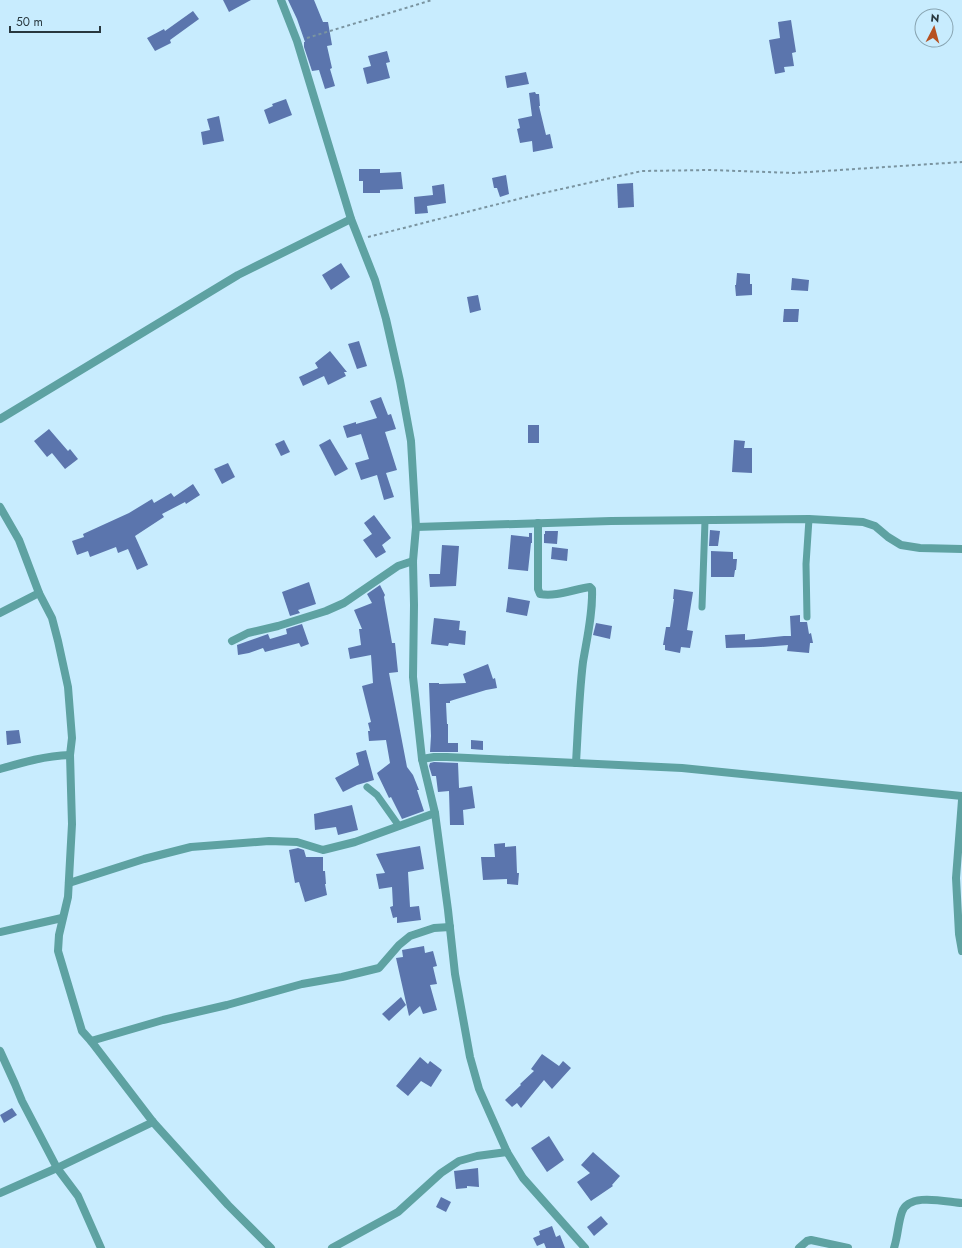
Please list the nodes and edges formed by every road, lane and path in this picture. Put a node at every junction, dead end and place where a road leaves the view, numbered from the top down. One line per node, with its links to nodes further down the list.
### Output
1 (281, 0): 3 (street)
2 (432, 0): 3 (path)
3 (297, 41): 5 (street)
4 (962, 162): 6 (path)
5 (351, 219): 6 (street); 7 (street)
6 (359, 239): 12 (street)
7 (0, 419)
8 (0, 507): 15 (street)
9 (809, 520): 10 (street); 13 (street); 18 (lane)
10 (705, 521): 11 (street); 16 (lane)
11 (538, 523): 12 (street); 22 (street)
12 (416, 527): 14 (street)
13 (962, 549)
14 (413, 561): 19 (street); 21 (street)
15 (39, 593): 17 (street); 20 (street)
16 (702, 607)
17 (0, 613)
18 (807, 617)
19 (232, 641)
20 (70, 755): 23 (street); 29 (street)
21 (422, 759): 22 (street); 27 (street)
22 (576, 763): 25 (street)
23 (0, 769)
24 (367, 787): 28 (lane)
25 (962, 796)
26 (962, 800): 33 (street)
27 (435, 813): 28 (street); 31 (street)
28 (399, 826): 29 (street)
29 (69, 883): 30 (street)
30 (62, 918): 32 (street); 34 (street)
31 (450, 927): 34 (street); 37 (street)
32 (0, 932)
33 (962, 951)
34 (91, 1041): 36 (street)
35 (0, 1051): 38 (street)
36 (153, 1122): 38 (street); 42 (street)
37 (507, 1152): 43 (street); 44 (street)
38 (57, 1168): 39 (street); 41 (street)
39 (0, 1193)
40 (962, 1203): 47 (street)
41 (101, 1248)
42 (271, 1248)
43 (332, 1248)
44 (584, 1248)
45 (799, 1248): 46 (street)
46 (848, 1248)
47 (894, 1248)

